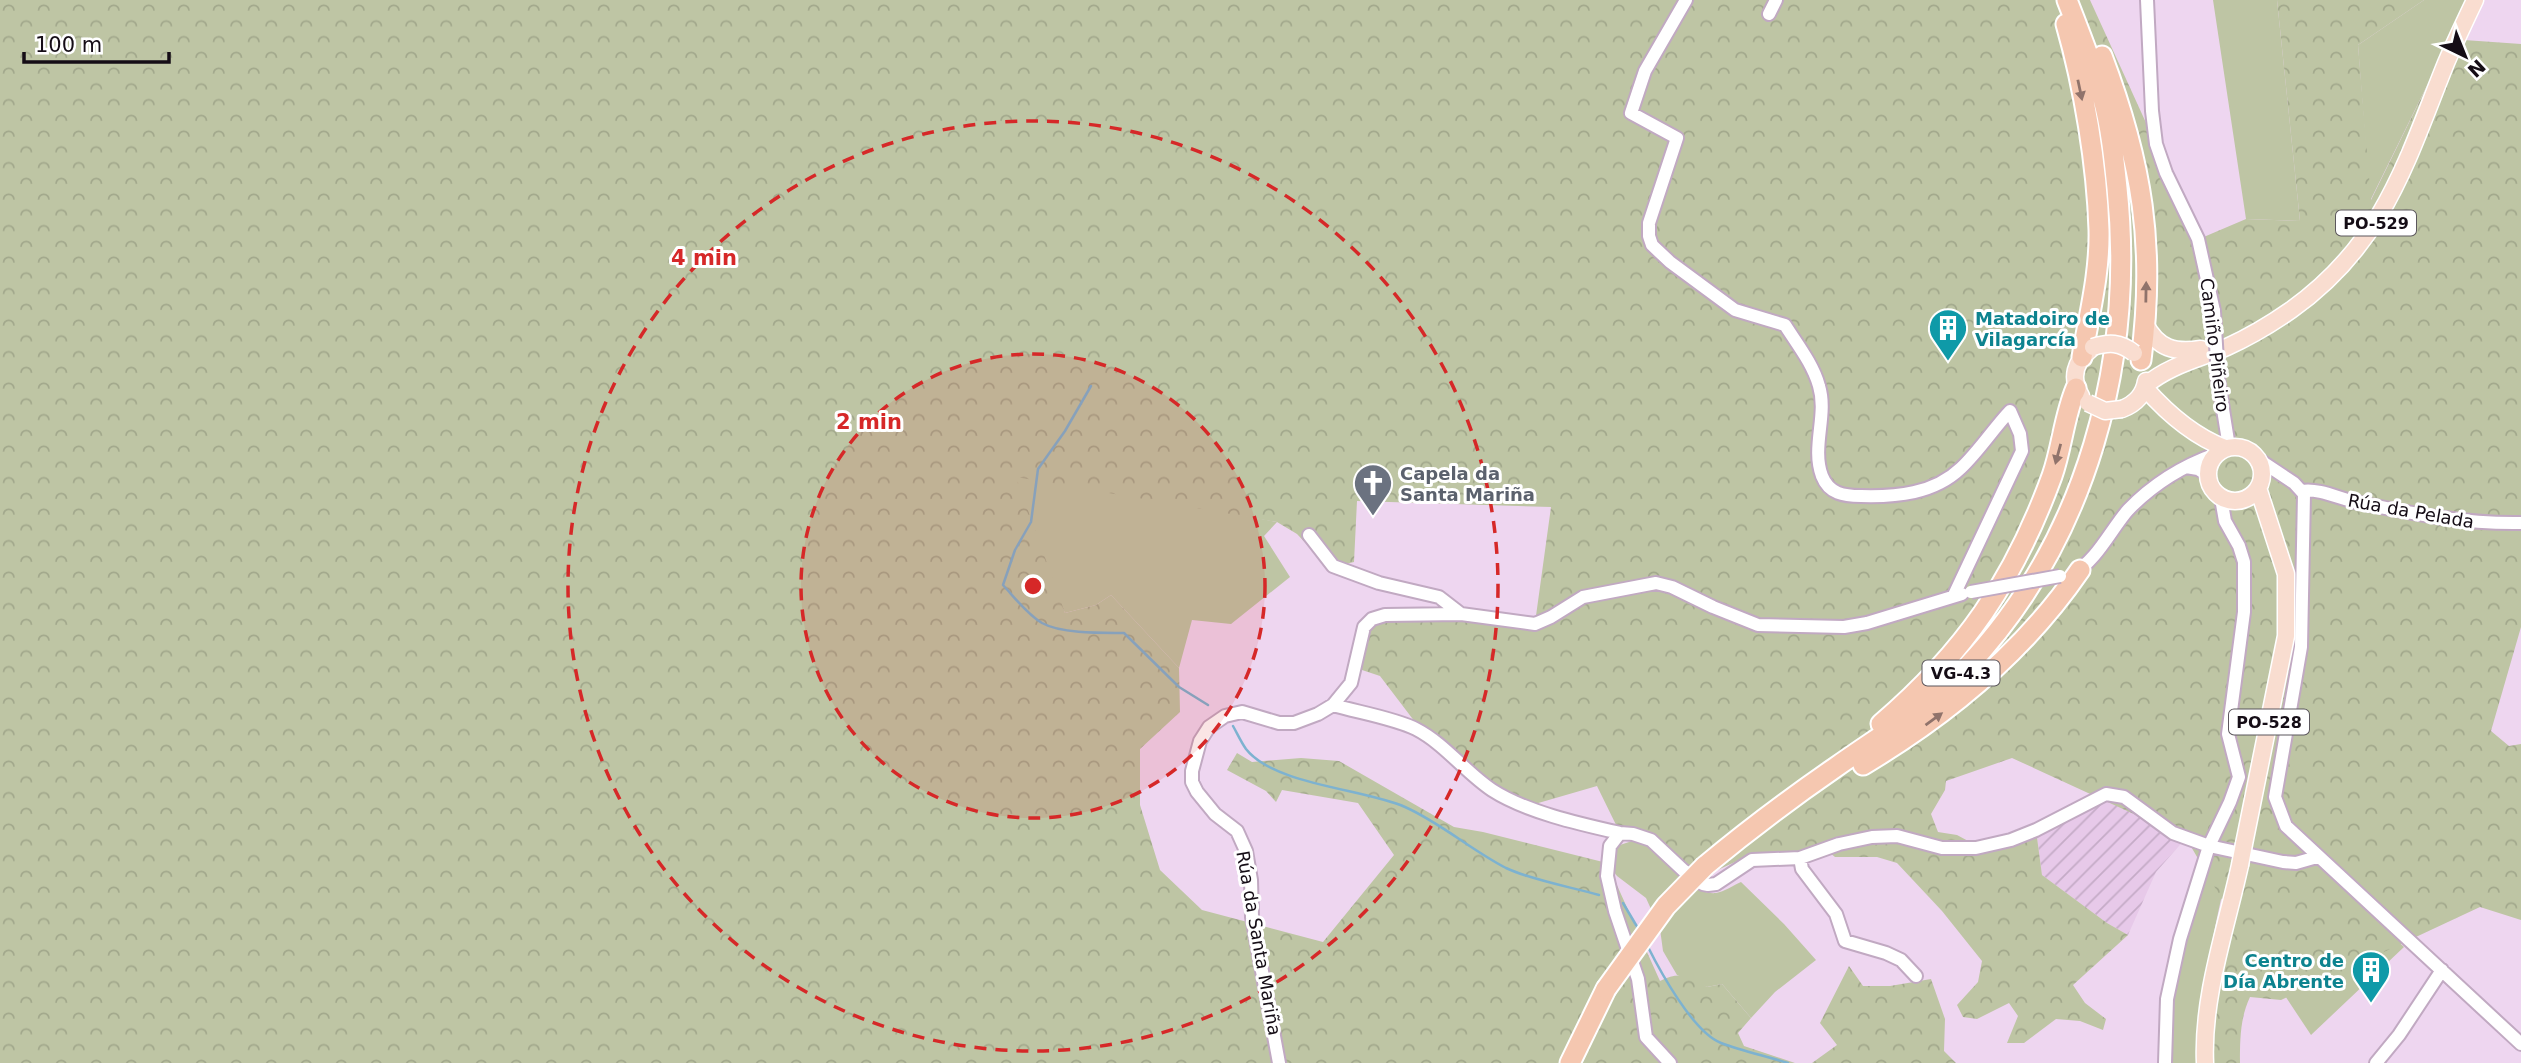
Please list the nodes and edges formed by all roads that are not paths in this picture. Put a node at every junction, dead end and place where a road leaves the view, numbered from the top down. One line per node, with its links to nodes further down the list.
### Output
1 (1686, 0): 29 (street)
2 (1776, 0): 8 (street)
3 (2058, 0): 11 (highway, one-way to 11)
4 (2067, 0): 32 (highway, VG-4.3)
5 (2079, 0): 10 (highway, one-way to 5)
6 (2475, 0): 9 (main road, PO-529)
7 (2143, 2): 18 (street, Camiño Piñeiro, bridge)
8 (1769, 14)
9 (2290, 311): 10 (main road); 13 (main road, PO-529)
10 (2146, 324): 12 (highway)
11 (2087, 352): 12 (main road, bridge); 15 (main road)
12 (2139, 358): 13 (main road, PO-529); 14 (main road)
13 (2183, 363): 14 (main road, PO-529)
14 (2145, 387): 16 (main road); 17 (main road)
15 (2082, 396): 16 (main road, bridge); 32 (highway, one-way to 32)
16 (2126, 407): 17 (main road)
17 (2164, 410): 18 (main road)
18 (2216, 458): 19 (main road); 23 (main road); 28 (street)
19 (2258, 459): 20 (street); 21 (main road)
20 (2286, 478): 21 (street); 22 (street)
21 (2259, 485): 24 (main road); 27 (main road, PO-528)
22 (2302, 491): 25 (street, Rúa da Pelada); 35 (street)
23 (2223, 498): 24 (main road); 34 (street)
24 (2240, 500): 27 (main road, PO-528)
25 (2521, 523)
26 (1310, 536): 30 (street, Rúa da Santa Mariña)
27 (2275, 539): 44 (main road, PO-528, bridge)
28 (2080, 570): 29 (street, Rúa da Santa Mariña, bridge); 32 (highway, one-way to 28)
29 (1954, 595): 30 (street, Rúa da Santa Mariña)
30 (1461, 614): 31 (street, Rúa da Santa Mariña)
31 (1333, 705): 33 (street); 40 (street, Rúa da Santa Mariña)
32 (1749, 829): 41 (highway, VG-4.3, bridge)
33 (1620, 833): 36 (street); 42 (street)
34 (2208, 846): 35 (street); 36 (street); 43 (street)
35 (2317, 857): 37 (street)
36 (1800, 858): 38 (street)
37 (2442, 970): 39 (street); 45 (street)
38 (1916, 976)
39 (2521, 1044)
40 (1279, 1063)
41 (1570, 1063)
42 (1670, 1063)
43 (2165, 1063)
44 (2205, 1063)
45 (2376, 1063)

